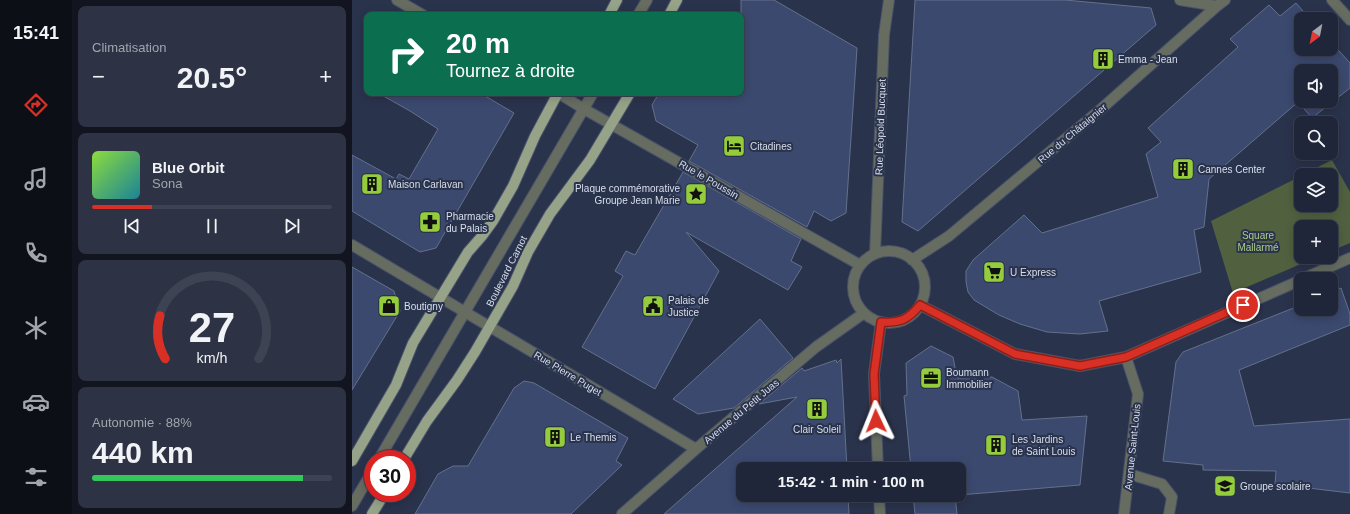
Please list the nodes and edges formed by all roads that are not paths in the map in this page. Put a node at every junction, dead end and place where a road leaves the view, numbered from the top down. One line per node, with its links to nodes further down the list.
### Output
1 (397, 0): 10 (street)
2 (617, 0): 11 (main road)
3 (647, 0): 12 (street)
4 (677, 0): 13 (main road)
5 (889, 0): 22 (street, Rue Léopold Bucquet)
6 (1180, 0): 9 (street)
7 (1225, 0): 9 (street, Rue du Châtaignier)
8 (1332, 0): 14 (street)
9 (1217, 6): 24 (street, Rue du Châtaignier)
10 (418, 12)
11 (611, 12)
12 (640, 12)
13 (671, 12)
14 (1350, 20)
15 (556, 96): 28 (main road)
16 (563, 96): 19 (street, Rue le Poussin)
17 (591, 96): 19 (street)
18 (628, 96): 20 (main road, Boulevard Carnot)
19 (584, 109): 20 (street, Rue le Poussin); 30 (street)
20 (612, 124): 25 (street, Rue le Poussin); 33 (main road, Boulevard Carnot)
21 (352, 245): 28 (street, Rue Pierre Puget)
22 (875, 254): 24 (street); 25 (street)
23 (1350, 258): 26 (street)
24 (912, 260): 29 (street)
25 (860, 265): 31 (street)
26 (1318, 272)
27 (1294, 283): 34 (street)
28 (440, 297): 30 (street, Rue Pierre Puget); 38 (main road)
29 (920, 305): 32 (street); 34 (street)
30 (465, 311): 33 (street, Rue Pierre Puget); 36 (street)
31 (864, 313): 32 (street); 35 (street, Avenue du Petit Juas)
32 (881, 322): 39 (street)
33 (491, 327): 35 (street, Rue Pierre Puget); 37 (main road, Boulevard Carnot)
34 (1126, 357): 40 (street, Avenue Saint-Louis)
35 (696, 449): 46 (street, Avenue du Petit Juas)
36 (384, 450)
37 (409, 450)
38 (352, 461)
39 (878, 462)
40 (1129, 474): 48 (street, Avenue Saint-Louis); 49 (street)
41 (364, 485): 44 (street)
42 (379, 502): 45 (main road)
43 (879, 502): 47 (street)
44 (352, 506)
45 (372, 514)
46 (622, 514)
47 (880, 514)
48 (1124, 514)
49 (1169, 514)

